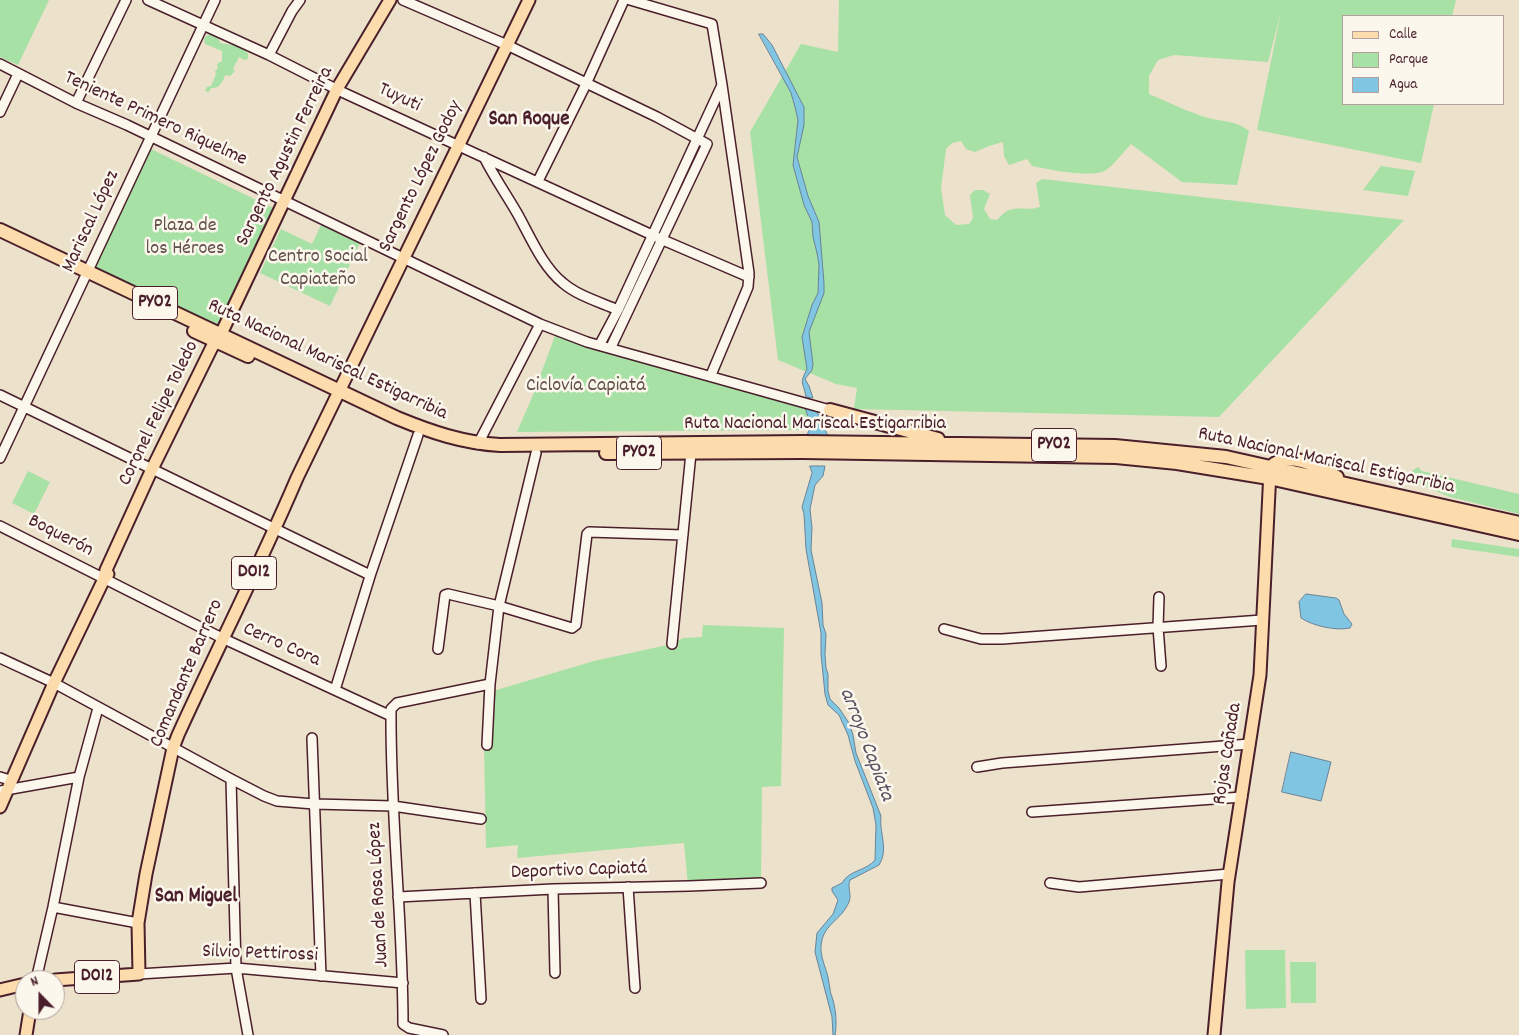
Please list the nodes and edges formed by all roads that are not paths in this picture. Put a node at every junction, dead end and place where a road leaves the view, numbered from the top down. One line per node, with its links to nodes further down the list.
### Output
1 (126, 0): 18 (street)
2 (148, 0): 10 (street, Tuyuti)
3 (215, 0): 10 (street, Mariscal López)
4 (300, 0): 12 (street)
5 (390, 0): 17 (main road, Sargento Agustin Ferreira)
6 (403, 0): 11 (street)
7 (529, 0): 11 (main road, Sargento López Godoy / D012)
8 (624, 0): 15 (street)
9 (630, 0): 16 (street)
10 (203, 25): 12 (street, Tuyuti); 20 (street, Mariscal López)
11 (507, 45): 15 (street); 22 (main road, Sargento López Godoy / D012)
12 (269, 54): 17 (street, Tuyuti)
13 (0, 64): 14 (street, Teniente Primero Riquelme)
14 (18, 74): 18 (street, Teniente Primero Riquelme); 19 (street)
15 (586, 84): 21 (street); 24 (street)
16 (722, 84): 21 (street); 32 (street)
17 (337, 89): 22 (street, Tuyuti); 25 (main road, Sargento Agustin Ferreira)
18 (76, 103): 20 (street, Teniente Primero Riquelme)
19 (0, 112)
20 (151, 137): 25 (street, Teniente Primero Riquelme); 31 (street, Mariscal López)
21 (696, 139): 27 (street); 29 (street)
22 (459, 146): 23 (street, Tuyuti); 30 (main road, Sargento López Godoy / D012)
23 (484, 157): 24 (street, Tuyuti); 33 (street)
24 (538, 181): 27 (street, Tuyuti)
25 (284, 202): 30 (street, Teniente Primero Riquelme); 35 (main road, Sargento Agustin Ferreira)
26 (0, 230): 31 (highway, Ruta Nacional Mariscal Estigarribia / PY02)
27 (652, 234): 29 (street, Tuyuti); 33 (street)
28 (0, 238): 31 (highway, Ruta Nacional Mariscal Estigarribia / PY02)
29 (663, 240): 32 (street, Tuyuti); 37 (street)
30 (404, 258): 34 (street, Teniente Primero Riquelme); 39 (main road, Sargento López Godoy / D012)
31 (87, 276): 35 (highway, Ruta Nacional Mariscal Estigarribia / PY02); 41 (street, Mariscal López)
32 (749, 277): 38 (street)
33 (618, 310): 36 (street)
34 (540, 324): 36 (street, Teniente Primero Riquelme); 44 (street)
35 (219, 338): 39 (highway, Ruta Nacional Mariscal Estigarribia / PY02); 51 (main road, Coronel Felipe Toledo)
36 (600, 344): 37 (street, Teniente Primero Riquelme)
37 (611, 347): 38 (street, Teniente Primero Riquelme)
38 (711, 375): 42 (street, Teniente Primero Riquelme)
39 (338, 394): 43 (highway, Ruta Nacional Mariscal Estigarribia / PY02); 44 (highway, Ruta Nacional Mariscal Estigarribia / PY02); 55 (main road, Comandante Barrero / D012)
40 (0, 395): 41 (street)
41 (24, 407): 50 (street, Mariscal López); 51 (street)
42 (830, 410): 45 (highway)
43 (418, 435): 48 (highway, Ruta Nacional Mariscal Estigarribia / PY02); 58 (street)
44 (478, 444): 46 (highway, Ruta Nacional Mariscal Estigarribia / PY02)
45 (960, 444): 47 (highway, Ruta Nacional Mariscal Estigarribia / PY02); 52 (highway, Ruta Nacional Mariscal Estigarribia / PY02)
46 (803, 447): 47 (highway, Ruta Nacional Mariscal Estigarribia / PY02); 49 (highway, Ruta Nacional Mariscal Estigarribia / PY02)
47 (835, 448): 52 (highway, Ruta Nacional Mariscal Estigarribia / PY02)
48 (536, 453): 49 (highway, Ruta Nacional Mariscal Estigarribia / PY02); 61 (street)
49 (691, 453): 57 (street)
50 (0, 458)
51 (155, 470): 55 (street); 59 (main road, Coronel Felipe Toledo)
52 (1270, 472): 53 (highway, Ruta Nacional Mariscal Estigarribia / PY02); 56 (highway, Ruta Nacional Mariscal Estigarribia / PY02); 62 (main road, Rojas Cañada)
53 (1519, 523)
54 (0, 526): 59 (street, Boquerón)
55 (275, 529): 58 (street); 65 (main road, Comandante Barrero / D012)
56 (1519, 534)
57 (683, 535): 61 (street); 66 (street)
58 (370, 575): 72 (street)
59 (104, 579): 65 (street, Cerro Cora); 70 (main road, Coronel Felipe Toledo)
60 (1160, 597): 63 (street)
61 (499, 606): 67 (street); 71 (street)
62 (1262, 620): 63 (street); 76 (main road, Rojas Cañada)
63 (1158, 627): 64 (street); 69 (street)
64 (944, 629)
65 (222, 638): 72 (street, Cerro Cora); 78 (main road, Comandante Barrero / D012)
66 (672, 644)
67 (438, 649)
68 (0, 658): 70 (street)
69 (1161, 666)
70 (54, 683): 73 (street); 82 (main road)
71 (490, 684): 74 (street); 77 (street)
72 (336, 690): 74 (street, Cerro Cora)
73 (98, 708): 78 (street); 80 (street)
74 (391, 716): 85 (street, Juan de Rosa López)
75 (312, 738): 84 (street)
76 (1250, 744): 79 (street); 83 (main road, Rojas Cañada)
77 (486, 745)
78 (174, 748): 81 (street); 97 (main road, Comandante Barrero / D012)
79 (977, 767)
80 (79, 777): 82 (street); 96 (street)
81 (231, 778): 84 (street); 98 (street)
82 (4, 784): 86 (main road)
83 (1242, 797): 87 (street); 89 (main road, Rojas Cañada)
84 (314, 804): 85 (street); 102 (street)
85 (393, 806): 88 (street); 95 (street, Juan de Rosa López)
86 (0, 807)
87 (1032, 812)
88 (481, 819)
89 (1229, 874): 91 (street); 113 (main road, Rojas Cañada)
90 (761, 883): 92 (street, Deportivo Capiatá)
91 (1050, 883)
92 (628, 887): 93 (street, Deportivo Capiatá); 106 (street)
93 (553, 889): 94 (street, Deportivo Capiatá); 100 (street)
94 (475, 893): 95 (street, Deportivo Capiatá); 108 (street)
95 (398, 897): 104 (street, Juan de Rosa López)
96 (53, 907): 97 (street); 99 (street)
97 (138, 923): 101 (main road, D012)
98 (236, 968): 101 (street, Silvio Pettirossi); 102 (street, Silvio Pettirossi); 111 (street)
99 (38, 970)
100 (555, 973)
101 (139, 974): 103 (main road, Silvio Pettirossi / D012)
102 (321, 976): 104 (street, Silvio Pettirossi)
103 (65, 979)
104 (403, 983): 112 (street, Juan de Rosa López)
105 (15, 986): 107 (main road)
106 (634, 988)
107 (0, 990)
108 (481, 999)
109 (28, 1020): 110 (main road)
110 (26, 1035)
111 (248, 1035)
112 (443, 1035)
113 (1214, 1035)

